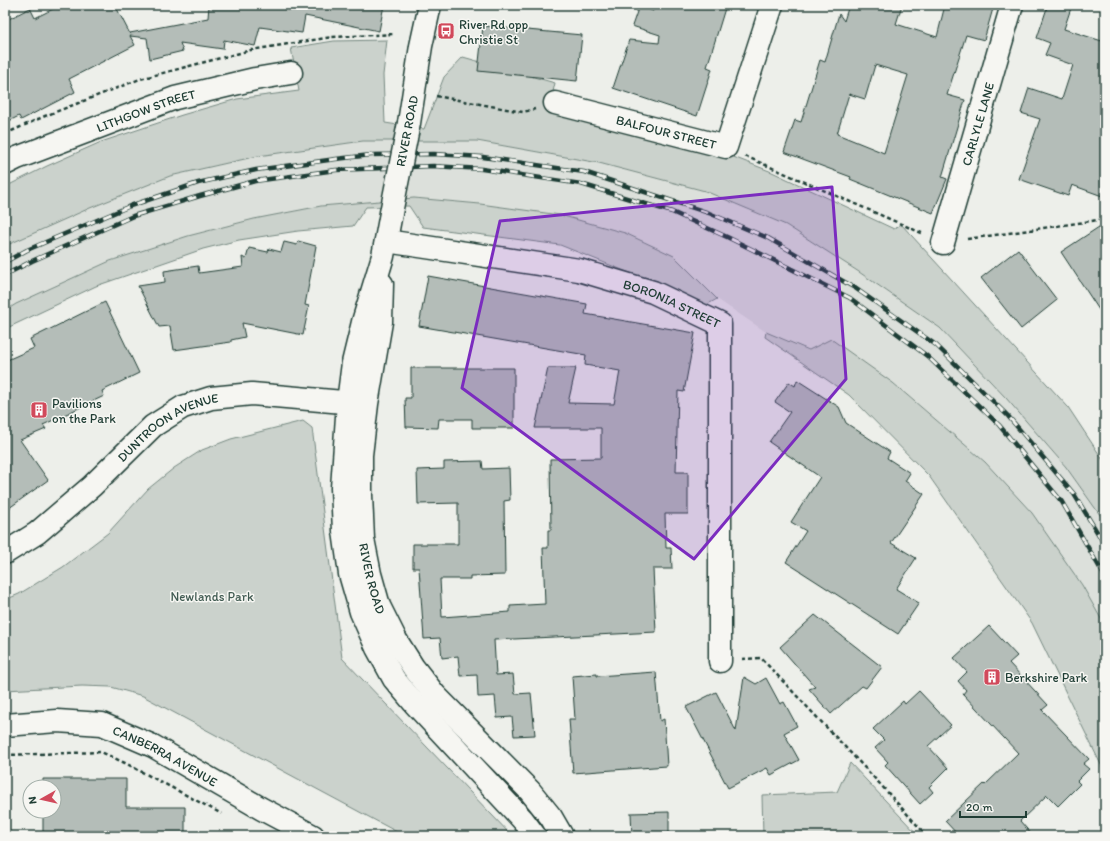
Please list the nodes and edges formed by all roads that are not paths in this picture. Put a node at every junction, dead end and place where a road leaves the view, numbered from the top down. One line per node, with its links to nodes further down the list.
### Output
1 (430, 5): 8 (street, RIVER ROAD, bridge)
2 (772, 5): 5 (street, BALFOUR STREET)
3 (1012, 5): 7 (street, CARLYLE LANE)
4 (292, 73): 6 (street, LITHGOW STREET)
5 (555, 103)
6 (5, 164)
7 (943, 243)
8 (384, 249): 9 (street, RIVER ROAD); 11 (street, BORONIA STREET)
9 (357, 403): 10 (street, DUNTROON AVENUE); 14 (street, RIVER ROAD); 15 (street, RIVER ROAD)
10 (5, 553)
11 (720, 661)
12 (5, 725): 13 (street, CANBERRA AVENUE)
13 (312, 836)
14 (535, 836)
15 (562, 836)

